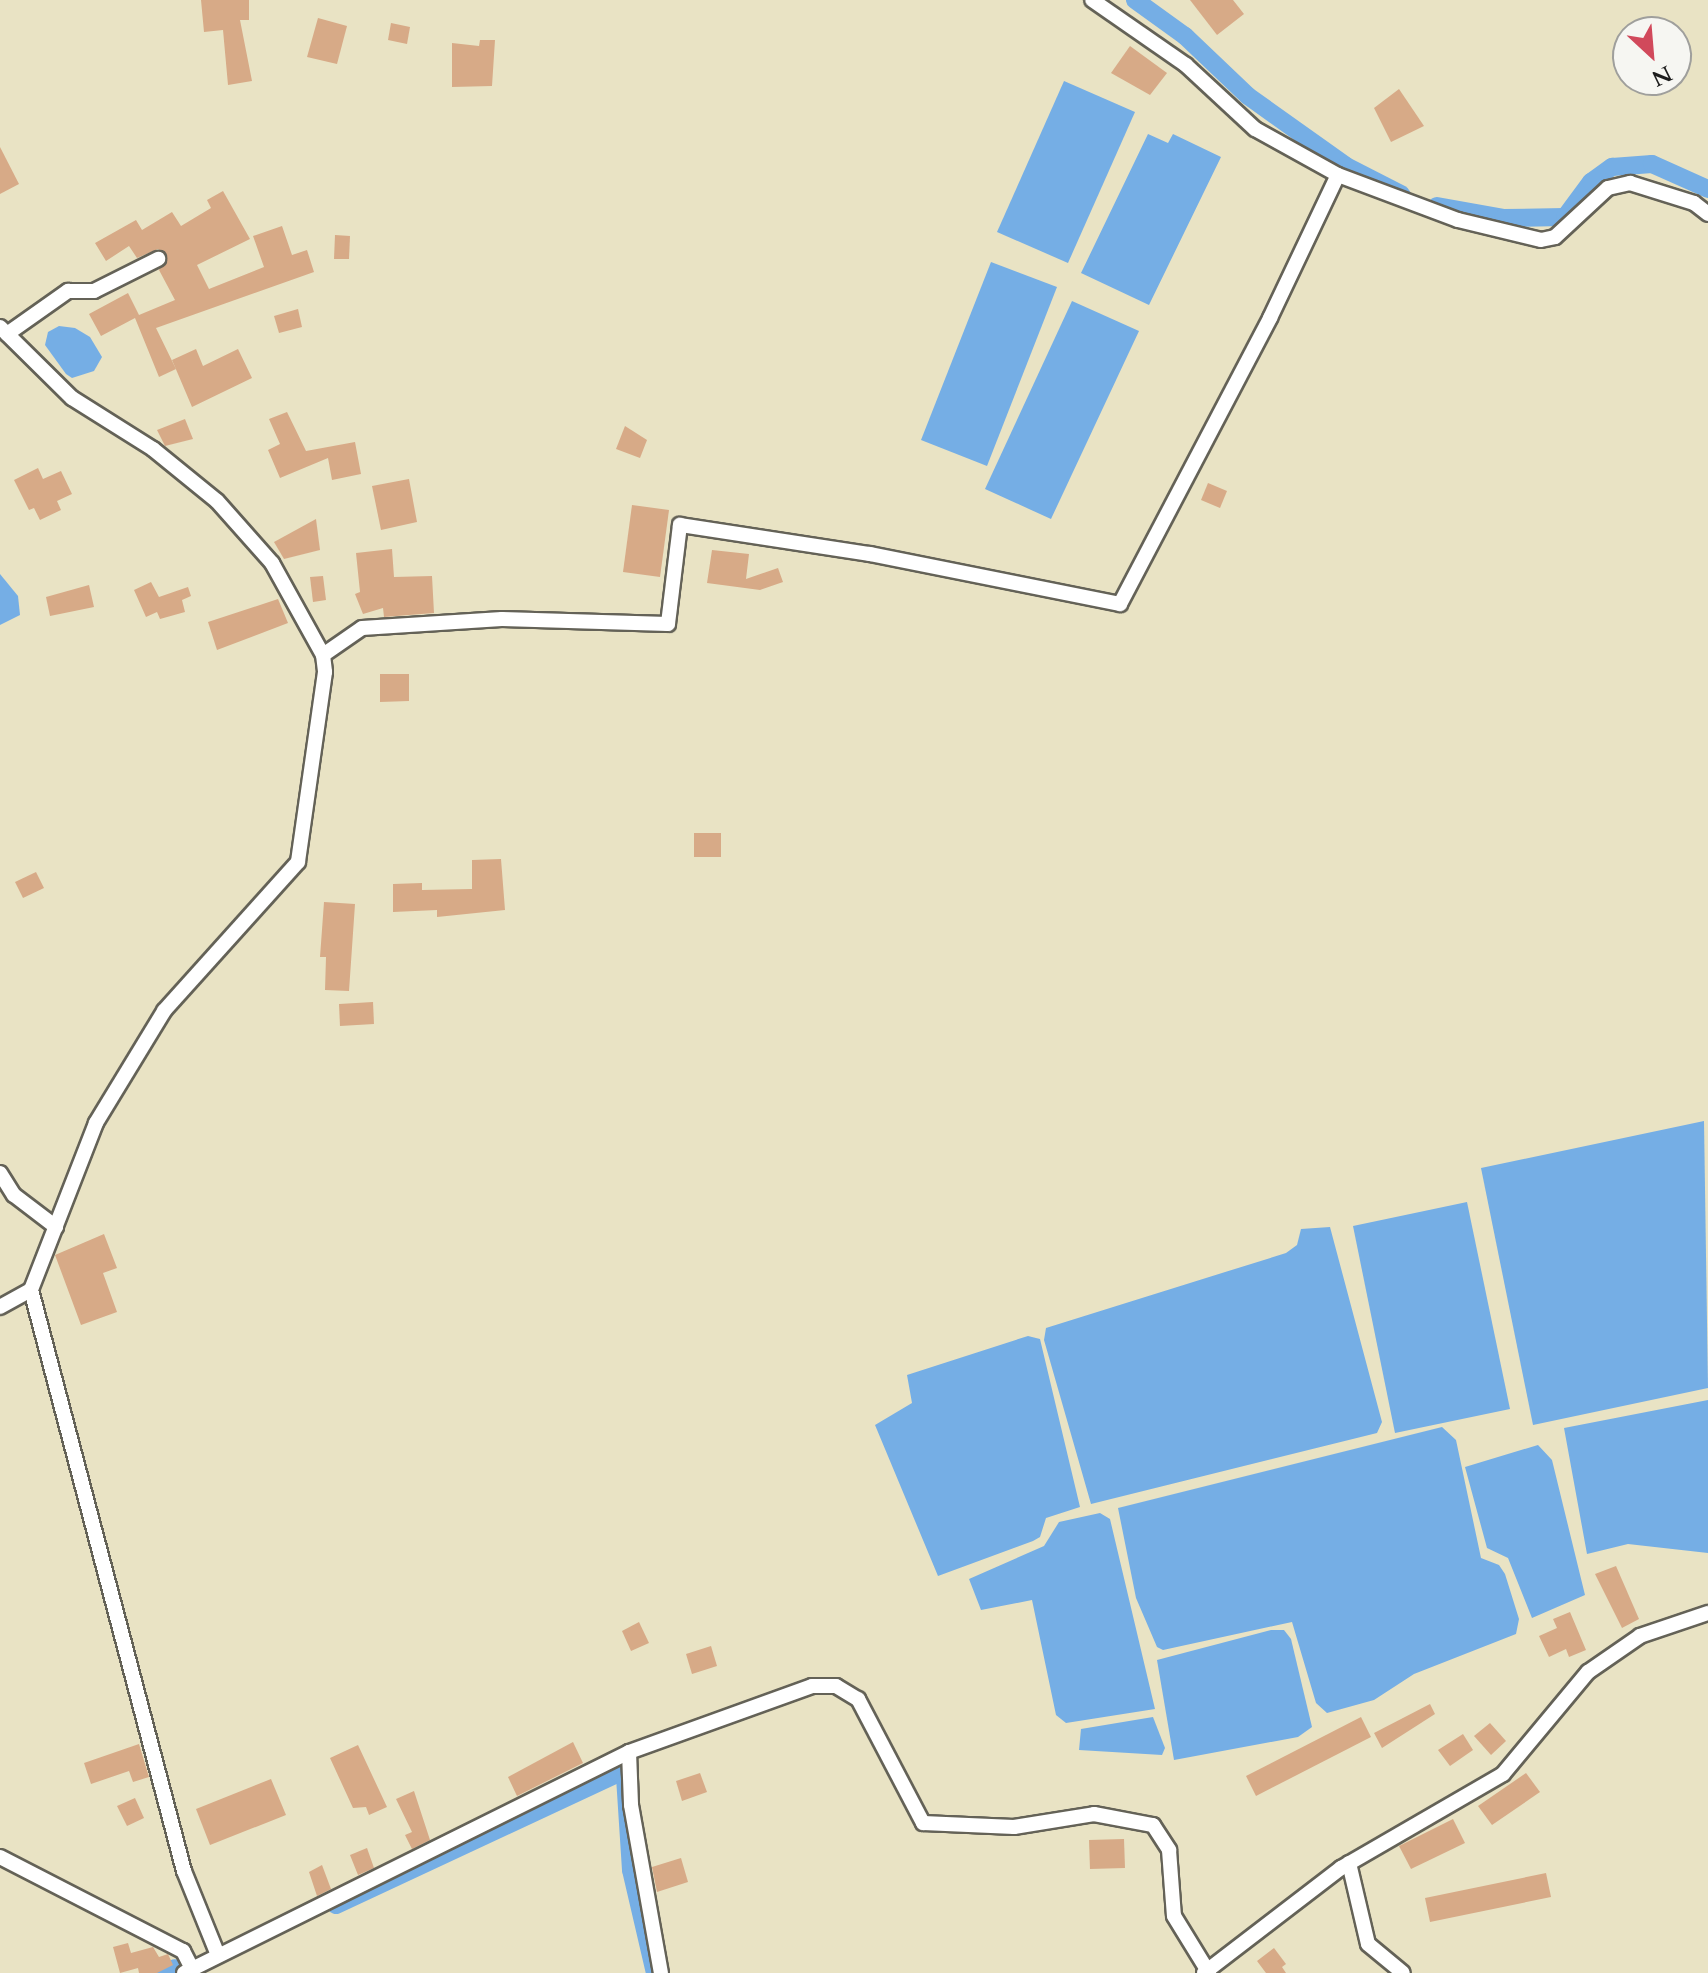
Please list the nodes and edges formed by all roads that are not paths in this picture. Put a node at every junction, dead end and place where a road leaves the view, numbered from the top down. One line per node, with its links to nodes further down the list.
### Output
1 (1092, 0): 2 (street)
2 (1338, 175): 3 (street); 6 (street)
3 (1708, 214)
4 (158, 259): 5 (street)
5 (4, 331): 6 (street)
6 (323, 655): 8 (street)
7 (0, 1173): 8 (street)
8 (56, 1227): 9 (street)
9 (31, 1290): 10 (street); 15 (street)
10 (0, 1307)
11 (1708, 1613): 14 (street)
12 (629, 1752): 15 (street); 17 (street); 18 (street)
13 (0, 1857): 16 (street)
14 (1349, 1863): 17 (street); 19 (street)
15 (218, 1955): 16 (street)
16 (188, 1970)
17 (1207, 1972)
18 (661, 1973)
19 (1403, 1973)

